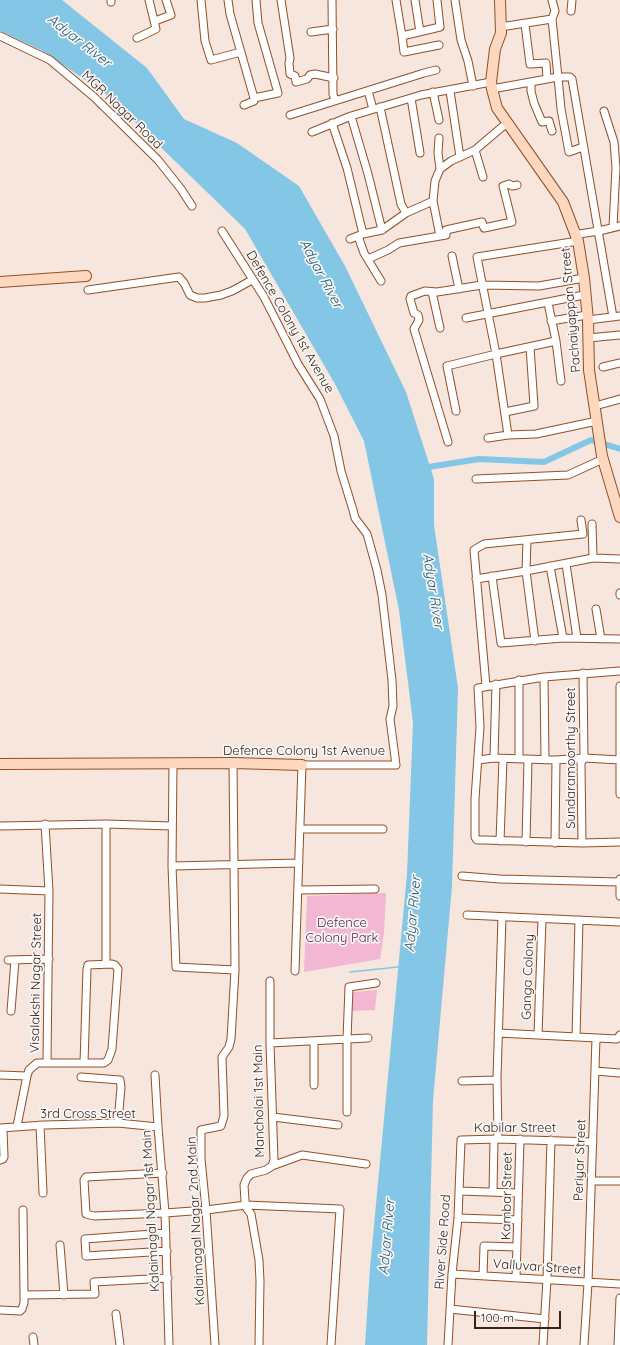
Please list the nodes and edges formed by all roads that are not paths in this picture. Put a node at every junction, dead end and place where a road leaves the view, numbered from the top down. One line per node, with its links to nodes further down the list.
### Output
1 (149, 0): 17 (street)
2 (166, 0): 17 (street)
3 (201, 0): 27 (street)
4 (228, 0): 27 (street)
5 (256, 0): 38 (street)
6 (281, 0): 30 (street)
7 (332, 0): 20 (street)
8 (396, 0): 24 (street)
9 (415, 0): 22 (street)
10 (437, 0): 22 (street)
11 (455, 0): 34 (street)
12 (500, 0): 19 (main road, Pachaiyappan Street)
13 (552, 0): 16 (street)
14 (572, 0): 15 (street)
15 (571, 11)
16 (552, 19): 18 (street); 29 (street)
17 (155, 21): 25 (street)
18 (525, 24): 19 (street); 31 (street)
19 (500, 27): 33 (main road, Pachaiyappan Street)
20 (333, 29): 21 (street); 30 (street)
21 (311, 32)
22 (420, 32): 24 (street)
23 (0, 36): 60 (street, MGR Nagar Road)
24 (402, 36): 26 (street)
25 (137, 38)
26 (440, 45)
27 (241, 52): 38 (street)
28 (436, 70): 35 (street)
29 (558, 77): 31 (street); 52 (street); 52 (street)
30 (334, 78): 40 (street)
31 (547, 79): 32 (street)
32 (531, 83): 33 (street); 49 (street)
33 (492, 85): 34 (street); 47 (main road, Pachaiyappan Street)
34 (473, 86): 36 (street)
35 (368, 91): 40 (street); 42 (street)
36 (450, 91): 37 (street); 55 (street)
37 (433, 92): 39 (street); 46 (street)
38 (254, 98): 41 (street)
39 (412, 98): 42 (street); 54 (street)
40 (335, 100): 44 (street)
41 (244, 105)
42 (376, 108): 45 (street); 61 (street)
43 (604, 111): 62 (street)
44 (290, 115)
45 (350, 116): 48 (street); 63 (street)
46 (439, 120)
47 (508, 122): 53 (street); 69 (main road, Pachaiyappan Street)
48 (332, 123): 50 (street); 66 (street)
49 (552, 131)
50 (312, 132)
51 (439, 138): 56 (street)
52 (583, 147): 65 (street)
53 (475, 150): 55 (street); 57 (street)
54 (420, 153)
55 (460, 156): 56 (street)
56 (440, 168): 59 (street)
57 (483, 176)
58 (518, 185): 67 (street)
59 (433, 200): 61 (street); 67 (street)
60 (192, 206)
61 (406, 213): 63 (street)
62 (617, 226): 65 (street)
63 (382, 230): 66 (street)
64 (222, 231): 74 (street, Defence Colony 1st Avenue)
65 (599, 231): 69 (street); 84 (street)
66 (360, 235): 68 (street); 71 (street)
67 (440, 236): 71 (street)
68 (350, 239)
69 (578, 241): 73 (main road, Pachaiyappan Street); 77 (street)
70 (452, 256): 78 (street)
71 (368, 259): 75 (street)
72 (86, 276): 76 (main road)
73 (584, 278): 77 (street); 81 (main road, Pachaiyappan Street)
74 (252, 280): 79 (street); 143 (street, Defence Colony 1st Avenue)
75 (381, 281)
76 (0, 282)
77 (482, 285): 78 (street); 83 (street)
78 (459, 289): 80 (street)
79 (88, 290)
80 (432, 292): 88 (street); 104 (street)
81 (584, 295): 82 (street); 86 (main road, Pachaiyappan Street)
82 (548, 303): 83 (street); 87 (street)
83 (487, 313): 85 (street); 93 (street)
84 (617, 316): 86 (street)
85 (466, 318)
86 (587, 318): 87 (street); 90 (main road, Pachaiyappan Street)
87 (551, 321): 91 (street)
88 (440, 328)
89 (620, 335): 90 (street)
90 (588, 338): 98 (main road, Pachaiyappan Street)
91 (556, 341): 92 (street); 96 (street)
92 (530, 347): 93 (street); 100 (street)
93 (496, 354): 99 (street); 100 (street)
94 (620, 363): 95 (street)
95 (603, 367)
96 (561, 382)
97 (620, 399): 98 (street)
98 (595, 406): 101 (main road, Pachaiyappan Street)
99 (456, 411)
100 (505, 412): 102 (street)
101 (597, 423): 102 (street); 105 (main road, Pachaiyappan Street)
102 (508, 435): 103 (street)
103 (488, 438)
104 (448, 442)
105 (602, 458): 106 (street); 107 (main road, Pachaiyappan Street)
106 (476, 480)
107 (620, 516)
108 (581, 520): 110 (street)
109 (592, 524): 111 (street)
110 (527, 540): 115 (street); 117 (street)
111 (593, 558): 112 (street); 113 (street)
112 (620, 559)
113 (566, 564): 114 (street); 120 (street)
114 (550, 566): 115 (street); 119 (street)
115 (526, 571): 116 (street); 123 (street)
116 (492, 576): 117 (street); 123 (street)
117 (476, 579): 129 (street)
118 (596, 609): 122 (street)
119 (562, 638): 120 (street); 123 (street)
120 (577, 638): 122 (street)
121 (620, 639): 122 (street)
122 (601, 640)
123 (535, 641)
124 (620, 671): 125 (street)
125 (583, 673): 126 (street); 132 (street, Sundaramoorthy Street)
126 (544, 677): 127 (street); 137 (street)
127 (519, 680): 128 (street); 134 (street)
128 (496, 684): 129 (street); 131 (street)
129 (486, 686): 135 (street)
130 (620, 686): 139 (street)
131 (494, 758): 133 (street); 135 (street)
132 (584, 758): 138 (street); 139 (street); 155 (street, Sundaramoorthy Street)
133 (502, 759): 134 (street); 151 (street)
134 (519, 759): 136 (street)
135 (478, 760): 151 (street)
136 (528, 760): 137 (street); 152 (street)
137 (545, 760): 138 (street)
138 (556, 760): 154 (street)
139 (620, 760): 144 (street)
140 (233, 763): 142 (main road, Defence Colony 1st Avenue); 143 (main road, Defence Colony 1st Avenue); 158 (street)
141 (0, 764): 142 (main road, Defence Colony 1st Avenue)
142 (173, 764): 148 (street)
143 (302, 765): 149 (street)
144 (620, 794)
145 (45, 824): 146 (street); 147 (street); 165 (street, Visalakshi Nagar Street)
146 (106, 824): 148 (street); 175 (street)
147 (0, 826)
148 (172, 826): 157 (street)
149 (300, 829): 150 (street); 156 (street)
150 (383, 829)
151 (500, 841): 152 (street)
152 (526, 842): 154 (street)
153 (620, 842): 155 (street)
154 (554, 843): 155 (street)
155 (582, 843)
156 (299, 863): 158 (street); 164 (street)
157 (172, 866): 158 (street); 176 (street)
158 (234, 866): 176 (street)
159 (462, 876): 161 (street)
160 (620, 878): 161 (street)
161 (620, 882): 166 (street)
162 (0, 889): 165 (street)
163 (375, 889): 164 (street)
164 (298, 890): 177 (street)
165 (49, 891): 172 (street, Visalakshi Nagar Street)
166 (620, 896)
167 (467, 915): 168 (street)
168 (502, 917): 169 (street); 181 (street)
169 (542, 919): 170 (street); 182 (street, Ganga Colony)
170 (579, 920): 171 (street); 184 (street)
171 (620, 922)
172 (49, 959): 174 (street); 191 (street, Visalakshi Nagar Street)
173 (8, 960): 174 (street)
174 (15, 960): 180 (street)
175 (106, 964): 190 (street); 190 (street)
176 (235, 970): 226 (street, Kalaimagal Nagar 2nd Main)
177 (295, 972)
178 (270, 981): 189 (street, Mancholai 1st Main)
179 (376, 983): 187 (street)
180 (11, 1011)
181 (498, 1033): 182 (street); 198 (street)
182 (538, 1035): 184 (street)
183 (620, 1036): 186 (street)
184 (576, 1037): 186 (street)
185 (368, 1038): 187 (street)
186 (596, 1038): 192 (street, Periyar Street)
187 (347, 1039): 188 (street); 201 (street)
188 (314, 1041): 189 (street); 200 (street)
189 (270, 1044): 202 (street, Mancholai 1st Main)
190 (84, 1062): 191 (street)
191 (47, 1063): 196 (street, Visalakshi Nagar Street)
192 (595, 1071): 193 (street); 213 (street, Periyar Street)
193 (620, 1073)
194 (0, 1075): 196 (street)
195 (155, 1075): 207 (street, Kalaimagal Nagar 1st Main)
196 (27, 1076): 206 (street)
197 (81, 1076): 203 (street)
198 (497, 1080): 199 (street); 209 (street)
199 (462, 1081)
200 (314, 1085)
201 (347, 1112)
202 (273, 1117): 205 (street); 216 (street, Mancholai 1st Main)
203 (118, 1124): 204 (street, 3rd Cross Street); 207 (street, 3rd Cross Street)
204 (40, 1125): 206 (street, 3rd Cross Street); 221 (street)
205 (338, 1125)
206 (17, 1126): 208 (street, 3rd Cross Street)
207 (158, 1127): 217 (street, Kalaimagal Nagar 1st Main)
208 (1, 1128): 214 (street)
209 (496, 1139): 210 (street, Kabilar Street); 211 (street, Kabilar Street); 222 (street)
210 (520, 1139): 212 (street, Kabilar Street); 223 (street, Kambar Street)
211 (461, 1140): 220 (street, River Side Road)
212 (551, 1140): 213 (street, Kabilar Street); 238 (street)
213 (592, 1142): 218 (street, Periyar Street)
214 (0, 1160)
215 (366, 1164): 216 (street)
216 (272, 1166): 224 (street, Mancholai 1st Main)
217 (162, 1173): 227 (street, Kalaimagal Nagar 1st Main); 227 (street)
218 (592, 1181): 219 (street); 239 (street, Periyar Street)
219 (620, 1181)
220 (459, 1191): 222 (street); 228 (street, River Side Road)
221 (43, 1192)
222 (493, 1192): 223 (street)
223 (518, 1193): 229 (street, Kambar Street)
224 (246, 1205): 226 (street); 253 (street); 254 (street)
225 (23, 1210): 241 (street)
226 (206, 1210): 227 (street); 252 (street, Kalaimagal Nagar 2nd Main)
227 (165, 1213): 230 (street, Kalaimagal Nagar 1st Main)
228 (458, 1218): 229 (street); 234 (street, River Side Road)
229 (518, 1220): 232 (street, Kambar Street)
230 (166, 1233): 233 (street, Kalaimagal Nagar 1st Main); 233 (street)
231 (60, 1245): 242 (street)
232 (517, 1247): 235 (street); 237 (street, Kambar Street)
233 (167, 1251): 236 (street, Kalaimagal Nagar 1st Main)
234 (452, 1274): 235 (street, Valluvar Street); 244 (street, River Side Road)
235 (483, 1276): 237 (street, Valluvar Street)
236 (168, 1278): 242 (street); 251 (street, Kalaimagal Nagar 1st Main)
237 (516, 1278): 238 (street, Valluvar Street)
238 (547, 1279): 239 (street, Valluvar Street); 247 (street)
239 (588, 1282): 240 (street, Valluvar Street); 257 (street, Periyar Street)
240 (620, 1284)
241 (24, 1295): 242 (street); 245 (street)
242 (64, 1295)
243 (620, 1298): 258 (street)
244 (450, 1309): 247 (street); 255 (street, River Side Road)
245 (1, 1310)
246 (116, 1314): 250 (street)
247 (545, 1319): 256 (street)
248 (33, 1337): 249 (street)
249 (34, 1345)
250 (120, 1345)
251 (169, 1345)
252 (215, 1345)
253 (259, 1345)
254 (331, 1345)
255 (448, 1345)
256 (543, 1345)
257 (584, 1345)
258 (618, 1345)

